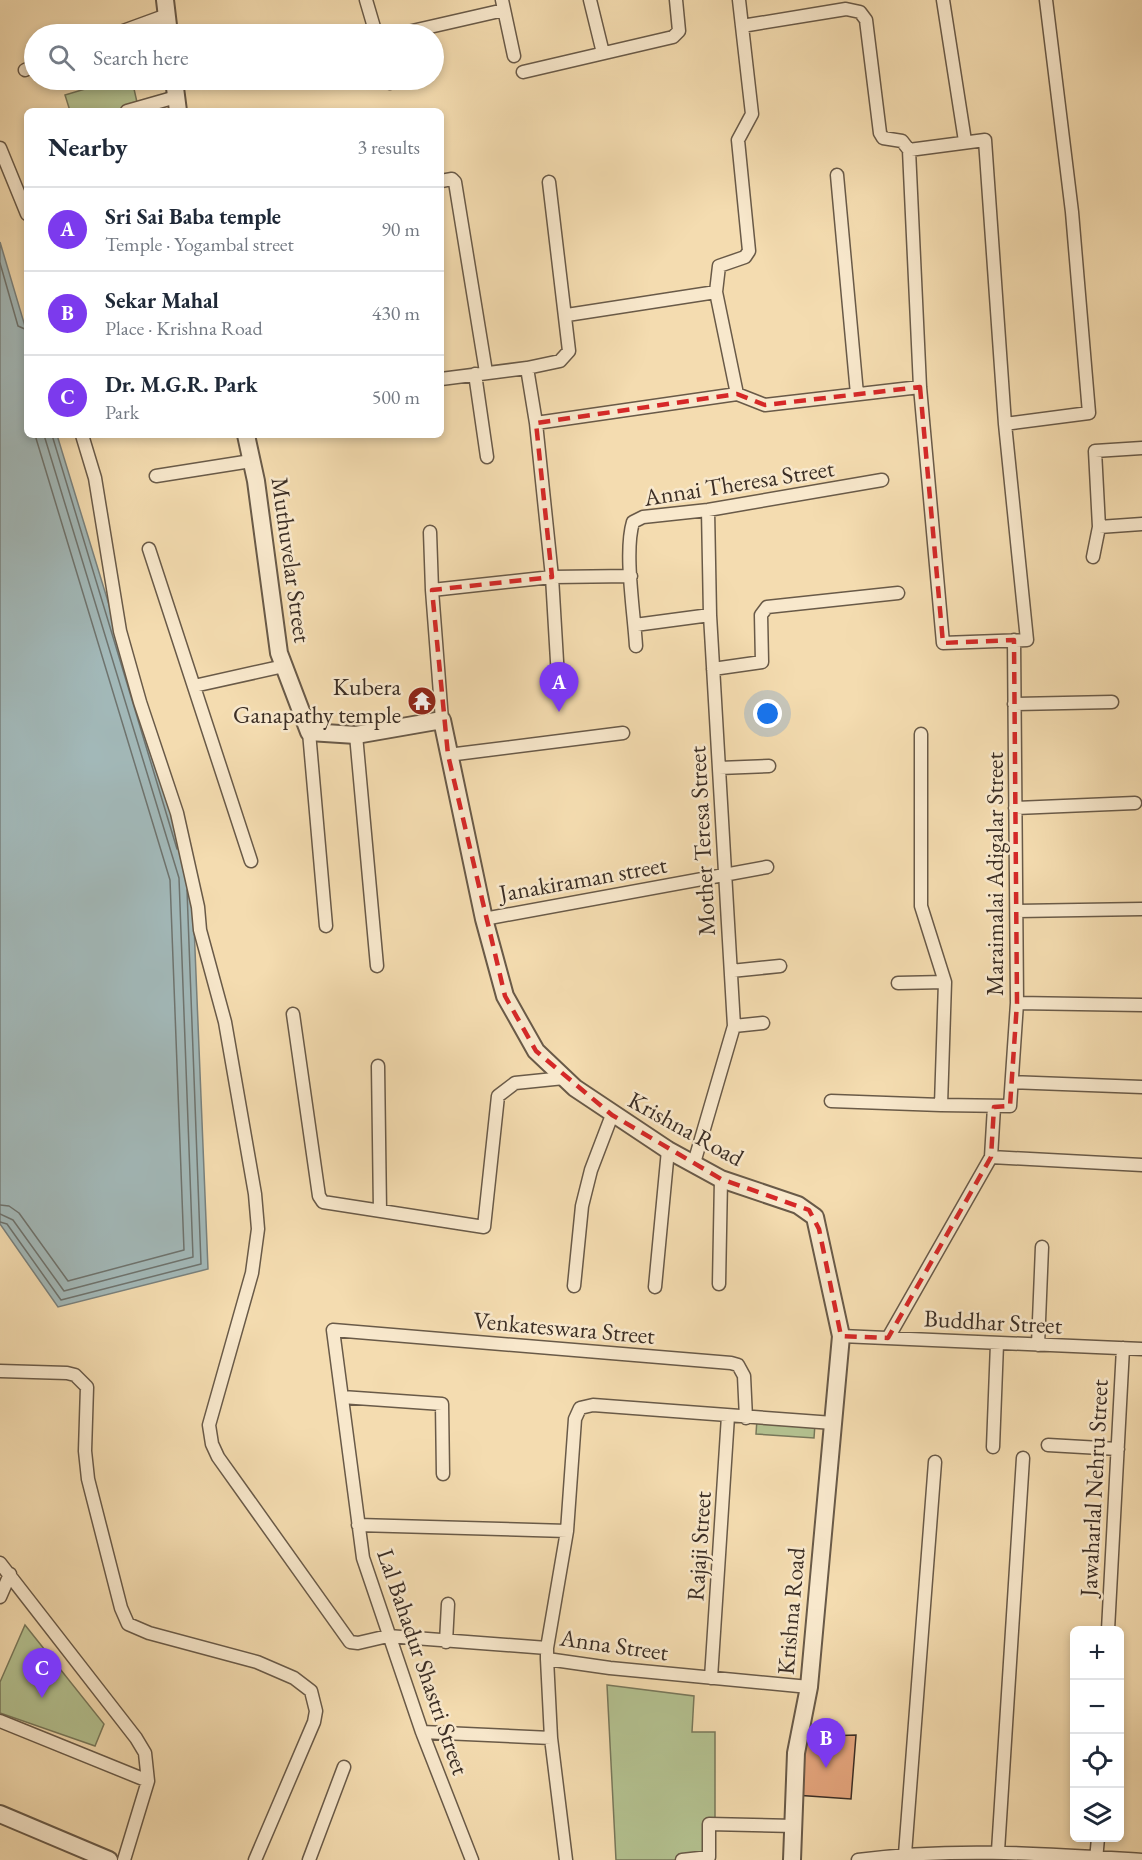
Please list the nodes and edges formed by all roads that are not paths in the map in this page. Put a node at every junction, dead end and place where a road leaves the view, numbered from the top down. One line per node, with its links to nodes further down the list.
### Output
1 (366, 0): 11 (street)
2 (590, 0): 14 (street)
3 (676, 0): 14 (street)
4 (739, 0): 13 (street)
5 (942, 0): 19 (street)
6 (1047, 0): 35 (street)
7 (503, 5): 12 (street); 15 (street)
8 (166, 7): 9 (street); 10 (street)
9 (135, 24)
10 (168, 24)
11 (373, 24)
12 (435, 24)
13 (742, 26): 21 (street); 26 (street)
14 (603, 53): 16 (street)
15 (514, 56)
16 (524, 72)
17 (176, 96): 18 (street)
18 (137, 108)
19 (965, 141): 21 (street); 35 (street)
20 (0, 148): 25 (street)
21 (909, 150): 31 (street)
22 (837, 175): 33 (street)
23 (444, 180): 29 (street)
24 (549, 182): 27 (street)
25 (24, 207)
26 (716, 292): 27 (street); 32 (street)
27 (567, 315): 28 (street)
28 (527, 368): 29 (street); 34 (street)
29 (481, 373): 30 (street); 39 (street)
30 (444, 379)
31 (920, 387): 33 (street); 55 (street)
32 (737, 394): 33 (street); 34 (street)
33 (857, 394)
34 (536, 423): 50 (street)
35 (1005, 424): 55 (street)
36 (83, 438): 133 (street, Anna Street)
37 (247, 438): 40 (street, Muthuvelar Street)
38 (1142, 448): 45 (street)
39 (487, 457)
40 (251, 461): 41 (street); 57 (street, Muthuvelar Street)
41 (156, 476)
42 (882, 480): 43 (street, Annai Theresa Street)
43 (708, 510): 49 (street, Annai Theresa Street); 53 (street, Mother Teresa Street)
44 (1142, 524): 45 (street)
45 (1099, 527): 48 (street)
46 (430, 532): 51 (street)
47 (149, 549): 60 (street)
48 (1093, 557)
49 (631, 576): 50 (street); 54 (street, Annai Theresa Street)
50 (552, 577): 51 (street); 59 (street)
51 (432, 590): 63 (street)
52 (898, 593): 58 (street)
53 (710, 615): 54 (street); 58 (street, Mother Teresa Street)
54 (635, 625): 56 (street, Annai Theresa Street)
55 (1014, 640): 62 (street, Maraimalai Adigalar Street)
56 (636, 646)
57 (284, 666): 60 (street); 64 (street, Muthuvelar Street)
58 (713, 669): 70 (street, Mother Teresa Street)
59 (558, 678)
60 (194, 686): 73 (street)
61 (1112, 702): 62 (street)
62 (1014, 704): 72 (street, Maraimalai Adigalar Street)
63 (442, 720): 67 (street); 68 (street, Krishna Road)
64 (309, 732): 67 (street); 79 (street)
65 (622, 733): 68 (street)
66 (921, 734): 83 (street)
67 (356, 735): 80 (street)
68 (448, 755): 78 (street, Krishna Road)
69 (769, 766): 70 (street)
70 (719, 768): 75 (street, Mother Teresa Street)
71 (1135, 804): 72 (street)
72 (1015, 808): 77 (street, Maraimalai Adigalar Street)
73 (251, 861)
74 (767, 867): 75 (street, Janakiraman street)
75 (726, 874): 78 (street, Janakiraman street); 82 (street, Mother Teresa Street)
76 (1142, 909): 77 (street)
77 (1017, 911): 85 (street, Maraimalai Adigalar Street)
78 (484, 919): 91 (street, Krishna Road)
79 (326, 926)
80 (377, 966)
81 (780, 966): 82 (street)
82 (731, 971): 89 (street, Mother Teresa Street)
83 (945, 982): 84 (street); 95 (street)
84 (898, 983)
85 (1017, 1003): 86 (street); 92 (street, Maraimalai Adigalar Street)
86 (1142, 1005)
87 (293, 1014): 103 (street)
88 (763, 1023): 89 (street)
89 (734, 1026): 100 (street, Mother Teresa Street)
90 (378, 1066): 103 (street)
91 (564, 1078): 97 (street, Krishna Road); 103 (street)
92 (1012, 1082): 93 (street); 96 (street, Maraimalai Adigalar Street)
93 (1142, 1087)
94 (831, 1101): 95 (street)
95 (941, 1105): 96 (street)
96 (993, 1107): 99 (street)
97 (612, 1115): 98 (street, Krishna Road); 106 (street)
98 (668, 1150): 100 (street, Krishna Road); 107 (street)
99 (991, 1157): 101 (street); 110 (street)
100 (694, 1163): 102 (street, Krishna Road)
101 (1142, 1165)
102 (721, 1179): 105 (street); 109 (street, Krishna Road)
103 (380, 1211)
104 (1042, 1247): 112 (street)
105 (719, 1284)
106 (574, 1286)
107 (655, 1287)
108 (333, 1330): 116 (street, Lal Bahadur Shastri Street); 118 (street, Venkateswara Street)
109 (841, 1336): 110 (street, Buddhar Street); 119 (street, Krishna Road)
110 (888, 1338): 111 (street, Buddhar Street)
111 (998, 1344): 112 (street, Buddhar Street); 121 (street)
112 (1038, 1345): 113 (street, Buddhar Street)
113 (1123, 1348): 114 (street, Buddhar Street); 122 (street, Jawaharlal Nehru Street)
114 (1142, 1348)
115 (0, 1371): 151 (street)
116 (342, 1397): 125 (street); 126 (street, Lal Bahadur Shastri Street)
117 (729, 1416): 118 (street); 127 (street); 136 (street, Rajaji Street)
118 (746, 1418): 119 (street)
119 (832, 1424): 137 (street, Krishna Road)
120 (1048, 1445): 122 (street)
121 (993, 1448)
122 (1118, 1449): 132 (street, Jawaharlal Nehru Street)
123 (1023, 1458): 146 (street)
124 (935, 1462): 147 (street)
125 (443, 1474)
126 (358, 1525): 127 (street); 133 (street, Lal Bahadur Shastri Street)
127 (567, 1531): 135 (street)
128 (0, 1563): 129 (street)
129 (10, 1574): 130 (street); 142 (street)
130 (0, 1597)
131 (448, 1604): 134 (street)
132 (1108, 1626)
133 (388, 1636): 134 (street, Anna Street); 139 (street, Lal Bahadur Shastri Street)
134 (446, 1642): 135 (street, Anna Street)
135 (547, 1654): 136 (street, Anna Street); 140 (street)
136 (711, 1678): 137 (street, Anna Street)
137 (809, 1687): 144 (street, Krishna Road)
138 (0, 1721): 142 (street)
139 (422, 1732): 140 (street); 153 (street, Lal Bahadur Shastri Street)
140 (551, 1738): 154 (street)
141 (344, 1767): 152 (street)
142 (148, 1781): 150 (street)
143 (0, 1814): 149 (street)
144 (794, 1826): 155 (street); 156 (street, Krishna Road)
145 (1098, 1842): 148 (street)
146 (998, 1851): 147 (street); 148 (street)
147 (905, 1854): 157 (street)
148 (1097, 1859): 158 (street)
149 (109, 1860)
150 (124, 1860)
151 (255, 1860)
152 (309, 1860)
153 (472, 1860)
154 (566, 1860)
155 (682, 1860)
156 (792, 1860)
157 (858, 1860)
158 (1142, 1860)

